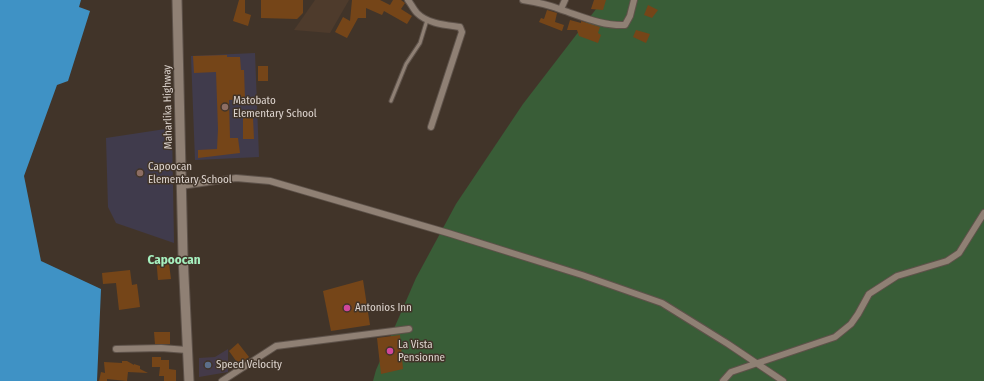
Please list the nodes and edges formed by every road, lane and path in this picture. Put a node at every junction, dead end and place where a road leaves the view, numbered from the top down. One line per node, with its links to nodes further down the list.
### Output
1 (177, 0): 10 (main road, Maharlika Highway)
2 (408, 0): 7 (street)
3 (523, 0): 6 (street)
4 (565, 0): 6 (street)
5 (634, 0): 6 (street)
6 (561, 9)
7 (427, 20): 8 (lane); 9 (street)
8 (392, 101)
9 (431, 127)
10 (181, 186): 14 (main road, Maharlika Highway); 15 (street)
11 (984, 213): 15 (street)
12 (409, 329): 17 (street)
13 (116, 350): 14 (street)
14 (187, 350): 16 (main road, Maharlika Highway)
15 (758, 363): 18 (street); 19 (street)
16 (189, 381)
17 (222, 381)
18 (723, 381)
19 (783, 381)

